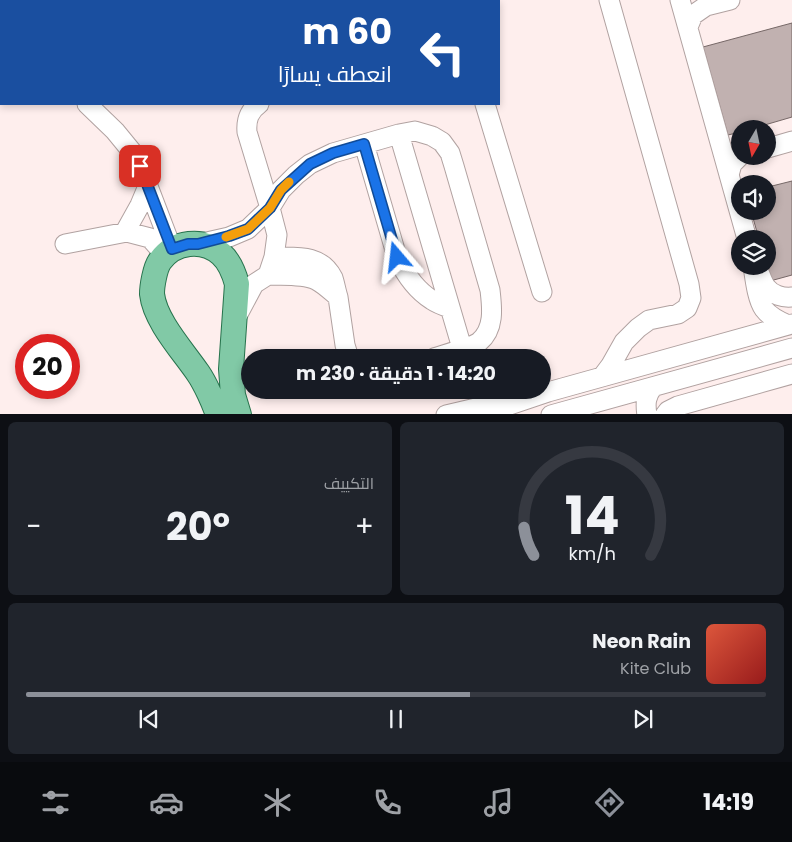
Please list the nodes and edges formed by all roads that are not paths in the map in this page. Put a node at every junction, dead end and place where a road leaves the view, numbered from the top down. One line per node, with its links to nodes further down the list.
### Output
1 (609, 0): 39 (lane)
2 (680, 0): 4 (lane)
3 (730, 0): 4 (lane)
4 (688, 27): 15 (lane)
5 (88, 105): 16 (lane)
6 (272, 105): 9 (lane)
7 (485, 105): 27 (lane)
8 (252, 106): 9 (lane)
9 (247, 132): 17 (lane)
10 (399, 134): 12 (lane); 30 (lane); 33 (lane)
11 (792, 141): 13 (lane)
12 (364, 144): 17 (lane); 30 (lane)
13 (776, 146)
14 (732, 165): 15 (lane)
15 (729, 175): 18 (lane)
16 (148, 186): 19 (lane); 22 (lane)
17 (270, 208): 21 (lane); 23 (lane)
18 (744, 230)
19 (125, 232): 20 (lane); 22 (lane)
20 (65, 244)
21 (198, 244): 22 (main road); 31 (main road)
22 (169, 253): 38 (main road)
23 (274, 257): 26 (lane); 28 (lane)
24 (756, 275): 32 (lane)
25 (760, 275): 29 (lane)
26 (268, 276): 28 (lane); 31 (lane)
27 (542, 292)
28 (338, 297): 35 (lane)
29 (792, 297)
30 (450, 308): 33 (lane)
31 (235, 320): 36 (main road)
32 (790, 324): 39 (lane)
33 (462, 348)
34 (792, 348): 40 (lane)
35 (346, 349)
36 (231, 369): 38 (main road); 45 (main road)
37 (792, 374): 50 (lane)
38 (200, 375): 44 (main road)
39 (602, 377): 41 (lane)
40 (653, 386): 48 (lane); 49 (lane)
41 (551, 391)
42 (516, 399): 46 (lane)
43 (526, 399): 47 (lane)
44 (218, 414)
45 (239, 414)
46 (446, 414)
47 (480, 414)
48 (560, 414)
49 (647, 414)
50 (665, 414)

